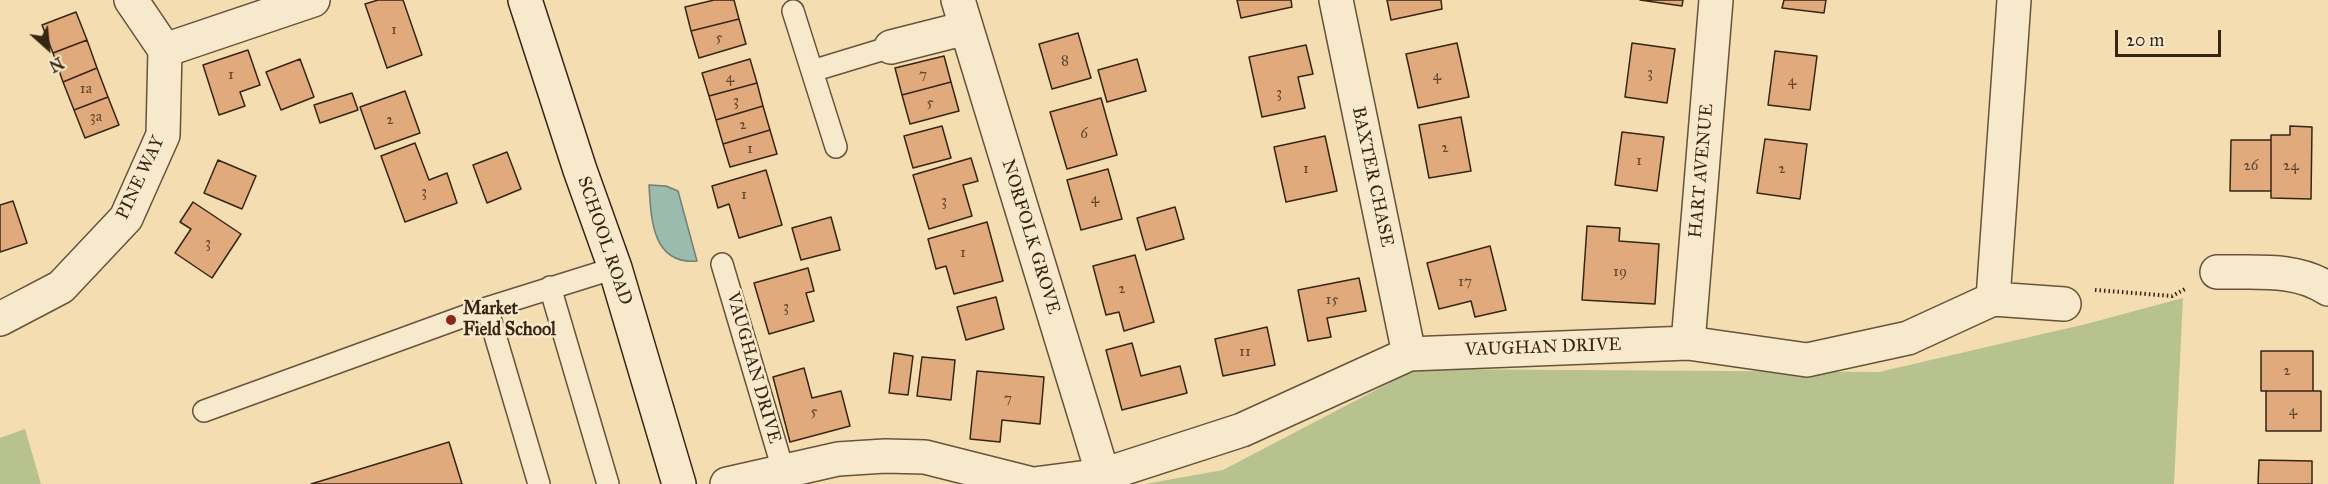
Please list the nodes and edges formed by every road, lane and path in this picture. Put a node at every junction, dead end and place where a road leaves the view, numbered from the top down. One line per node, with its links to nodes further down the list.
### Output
1 (131, 0): 10 (street)
2 (313, 0): 10 (street)
3 (525, 0): 14 (street, SCHOOL ROAD)
4 (1336, 0): 23 (street, BAXTER CHASE)
5 (1716, 0): 22 (street, HART AVENUE)
6 (2014, 0): 18 (street)
7 (793, 11): 11 (lane)
8 (962, 14): 9 (street); 26 (street, NORFOLK GROVE)
9 (891, 47): 11 (lane)
10 (165, 50): 21 (street, PINE WAY)
11 (812, 71): 12 (lane)
12 (837, 147)
13 (722, 264): 25 (lane, VAUGHAN DRIVE)
14 (615, 268): 16 (lane); 29 (street, SCHOOL ROAD)
15 (2217, 272): 17 (street); 19 (path)
16 (550, 286): 20 (lane); 28 (lane)
17 (2328, 289)
18 (1993, 298): 19 (street); 22 (street, VAUGHAN DRIVE)
19 (2064, 304)
20 (487, 308): 24 (lane); 27 (lane)
21 (0, 319)
22 (1688, 343): 23 (street, VAUGHAN DRIVE)
23 (1409, 354): 26 (street, VAUGHAN DRIVE)
24 (204, 411)
25 (784, 473): 30 (street, VAUGHAN DRIVE); 31 (street, VAUGHAN DRIVE)
26 (1103, 475): 31 (street, VAUGHAN DRIVE)
27 (539, 484)
28 (608, 484)
29 (679, 484)
30 (727, 484)
31 (1033, 484)

